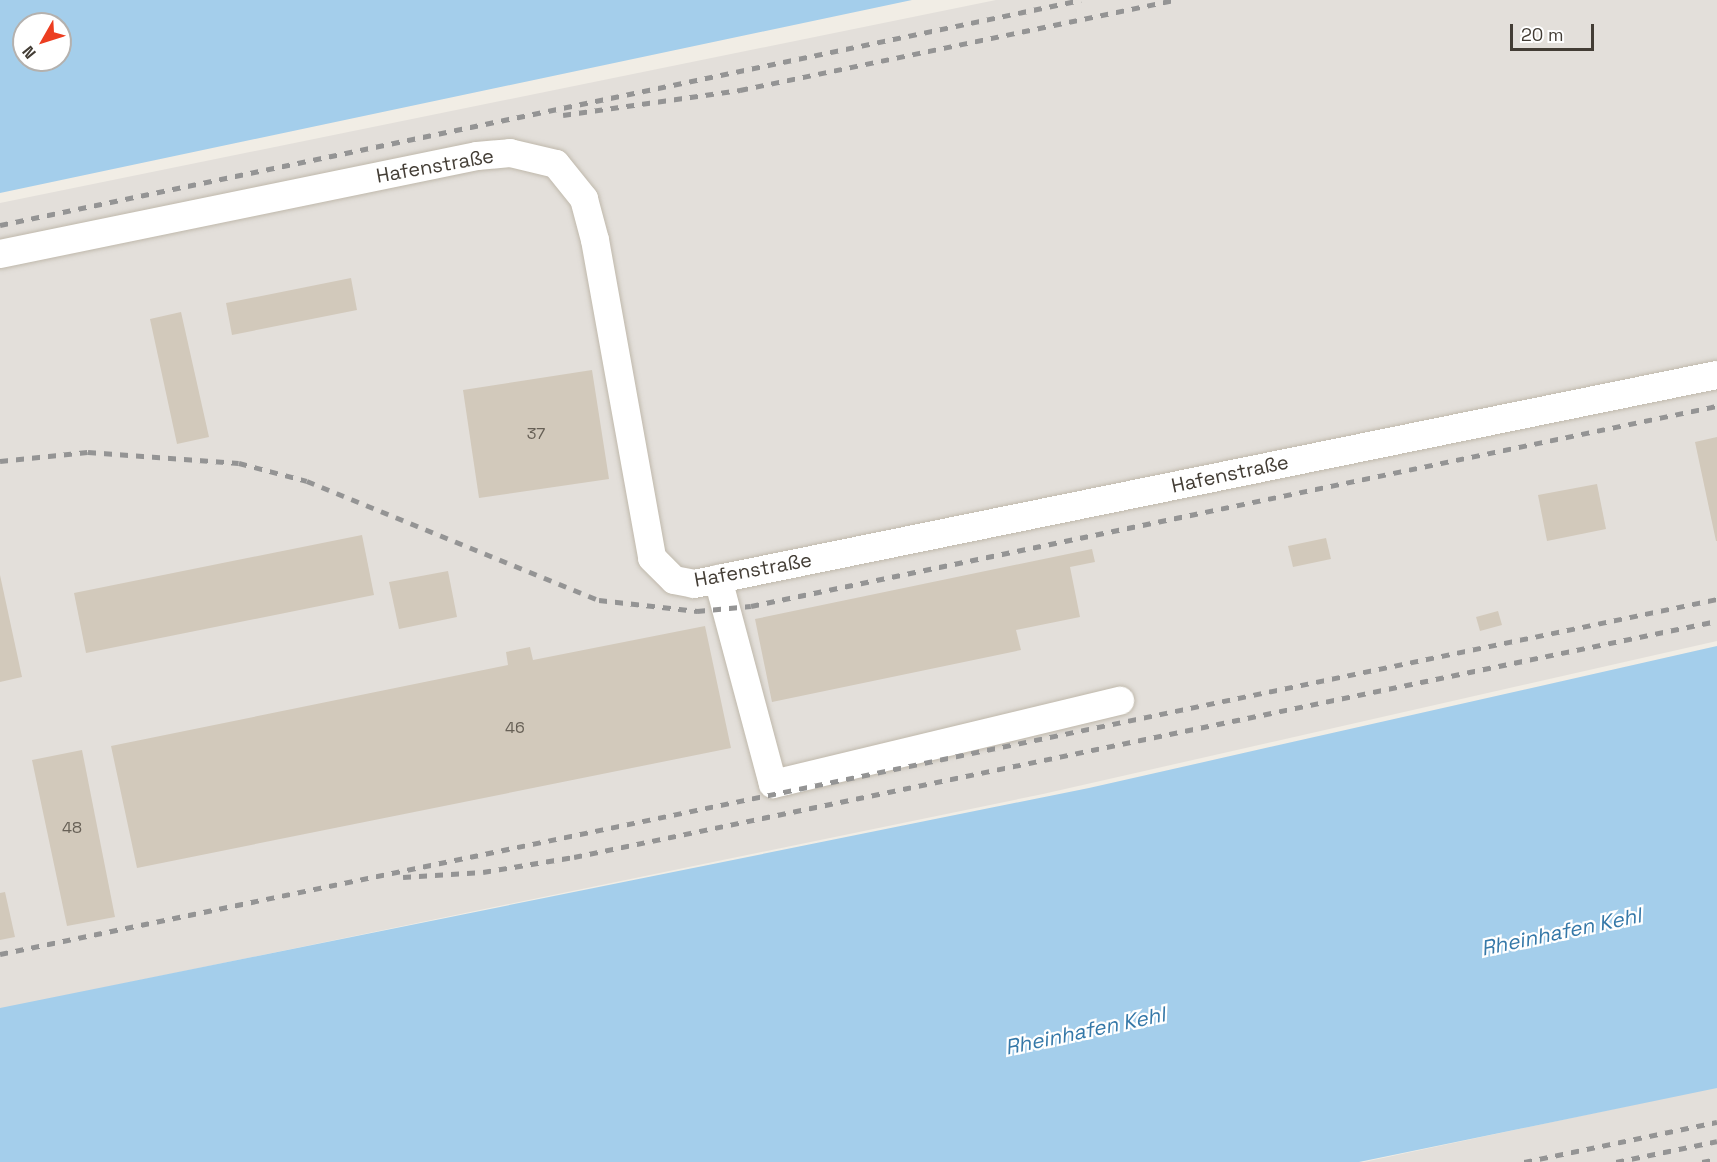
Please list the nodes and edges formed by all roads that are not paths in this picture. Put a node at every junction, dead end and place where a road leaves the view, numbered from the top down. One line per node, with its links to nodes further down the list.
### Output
1 (0, 254): 3 (street, Hafenstraße)
2 (1717, 375): 3 (street, Hafenstraße)
3 (718, 579): 4 (street)
4 (1120, 701)

